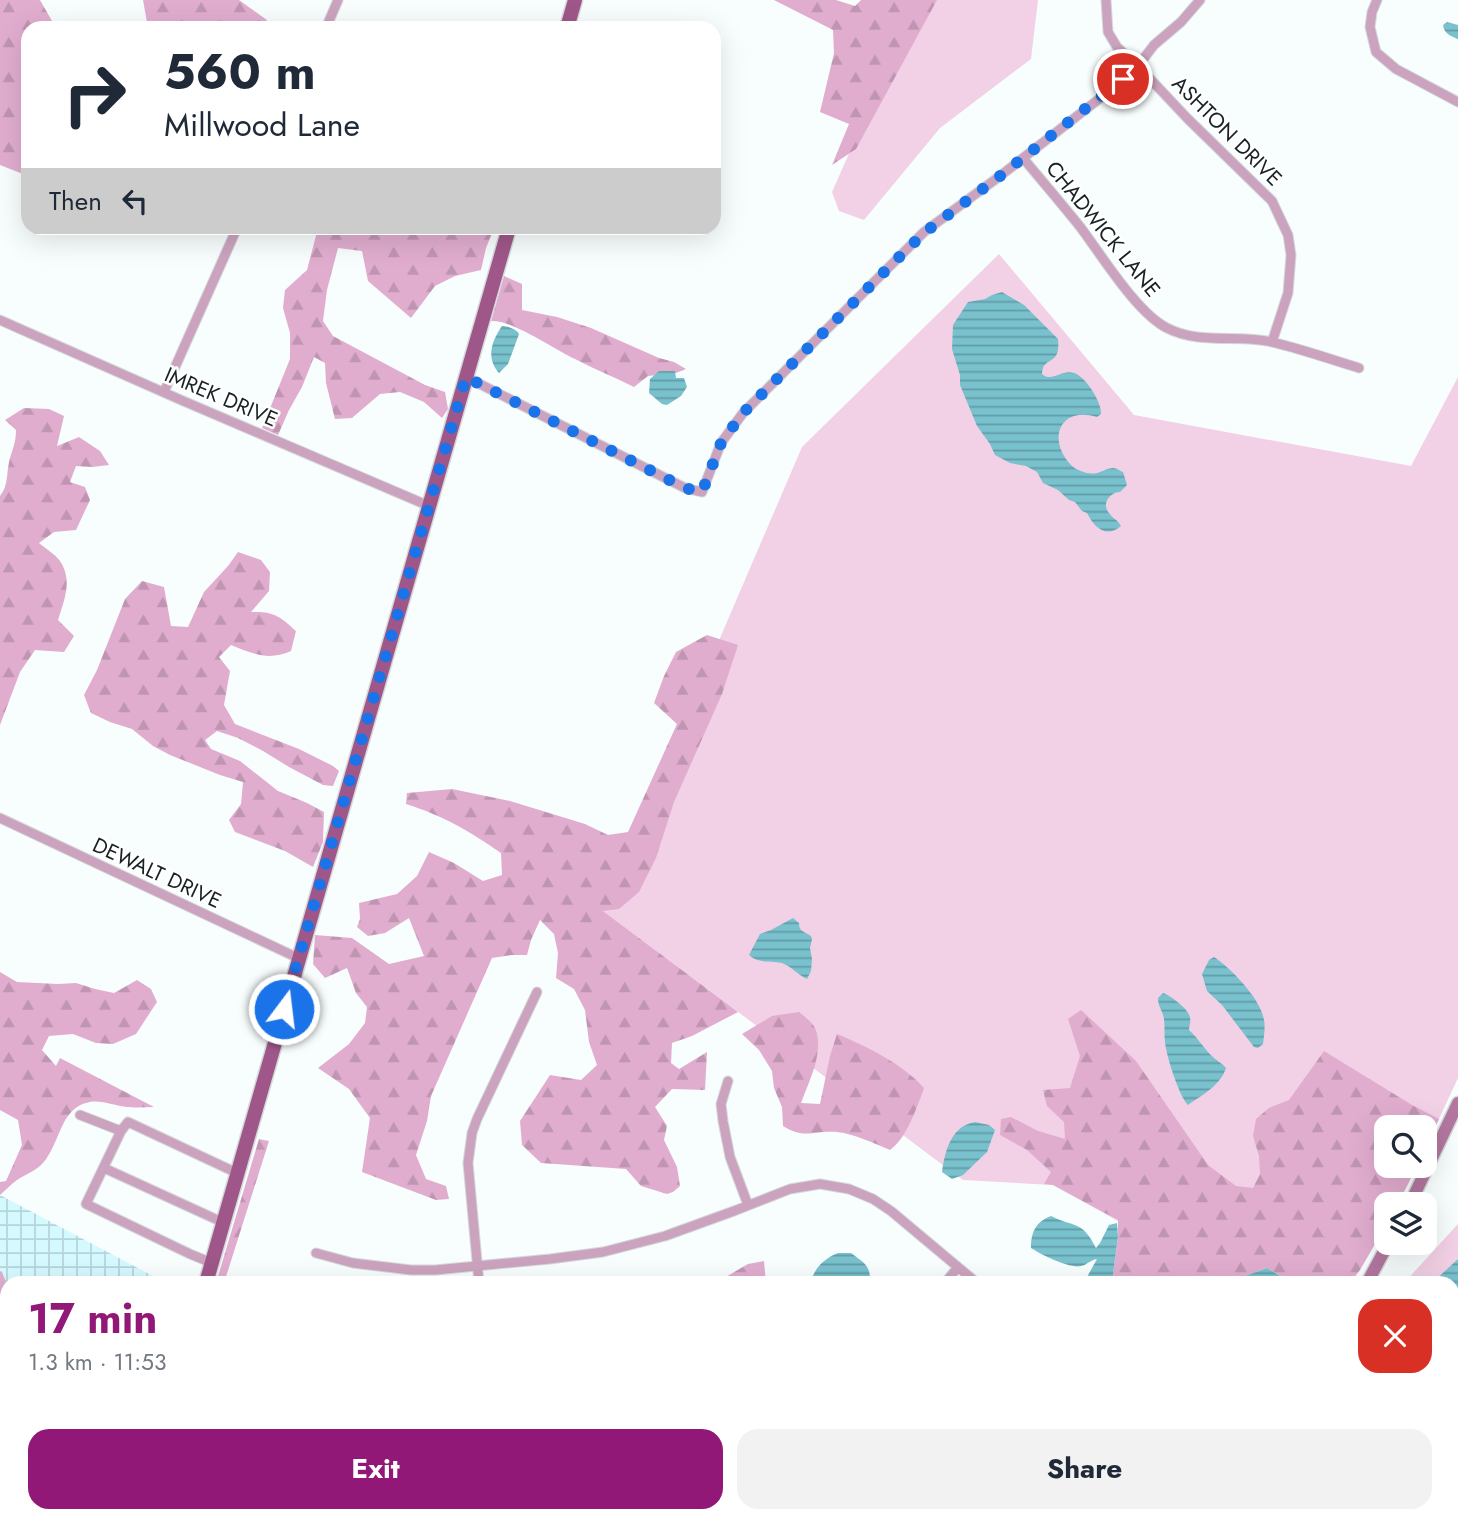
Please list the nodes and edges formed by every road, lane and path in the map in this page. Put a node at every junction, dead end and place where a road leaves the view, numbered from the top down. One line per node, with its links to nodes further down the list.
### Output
1 (338, 0): 6 (street)
2 (575, 0): 7 (main road)
3 (1107, 0): 8 (street, ASHTON DRIVE)
4 (1200, 0): 8 (street)
5 (1377, 0): 9 (street)
6 (329, 21)
7 (569, 21)
8 (1138, 66): 10 (street); 14 (street, ASHTON DRIVE)
9 (1458, 102)
10 (1023, 158): 14 (street, CHADWICK LANE); 16 (street)
11 (234, 235): 17 (street)
12 (507, 235): 16 (main road)
13 (0, 320): 17 (street, IMREK DRIVE)
14 (1272, 342): 15 (street, CHADWICK LANE)
15 (1359, 368)
16 (466, 377): 18 (main road)
17 (164, 392): 18 (street, IMREK DRIVE)
18 (429, 506): 20 (main road)
19 (0, 818): 20 (street, DEWALT DRIVE)
20 (298, 958): 27 (main road)
21 (537, 992): 34 (street)
22 (728, 1080): 29 (street)
23 (1458, 1103): 28 (street)
24 (80, 1115): 25 (street)
25 (121, 1130): 26 (street); 27 (street)
26 (104, 1168): 30 (street); 33 (street)
27 (237, 1173): 30 (main road)
28 (1416, 1192)
29 (748, 1205): 34 (street); 35 (street)
30 (222, 1223): 33 (main road)
31 (316, 1253): 34 (street)
32 (1382, 1255): 40 (street)
33 (212, 1263): 36 (main road)
34 (476, 1266): 37 (street)
35 (958, 1267): 38 (street); 39 (street)
36 (208, 1276)
37 (478, 1276)
38 (951, 1276)
39 (969, 1276)
40 (1371, 1276)

